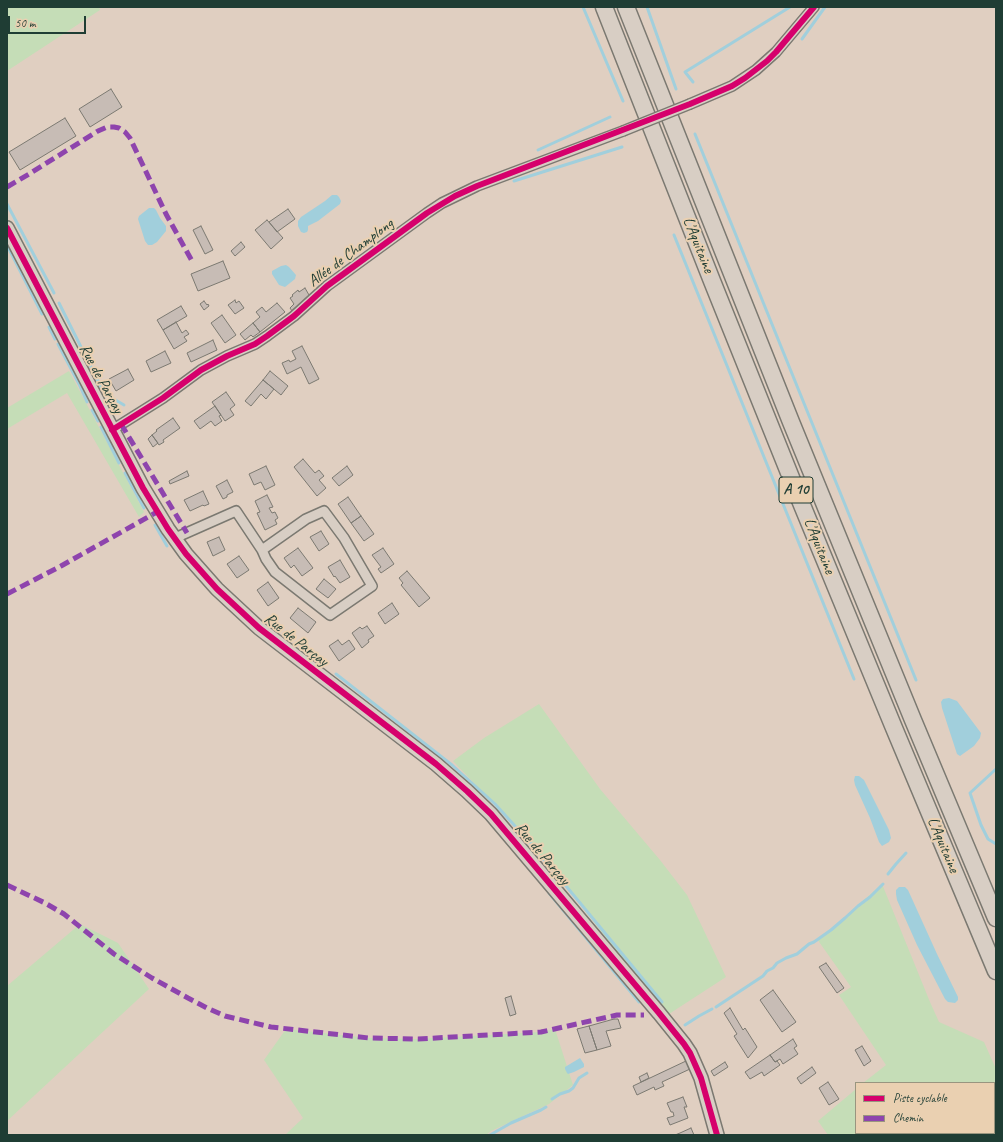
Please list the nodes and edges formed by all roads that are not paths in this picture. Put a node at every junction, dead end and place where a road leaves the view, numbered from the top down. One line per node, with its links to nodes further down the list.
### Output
1 (604, 7): 9 (highway, L'Aquitaine / A 10)
2 (626, 7): 8 (highway, L'Aquitaine / A 10)
3 (814, 7): 5 (street, Allée de Champlong, bridge)
4 (7, 228): 5 (street, Rue de Parçay)
5 (112, 430): 6 (street, Rue de Parçay)
6 (175, 538): 7 (street); 10 (street, Rue de Parçay)
7 (262, 550): 7 (street)
8 (996, 918)
9 (996, 971)
10 (717, 1135)

